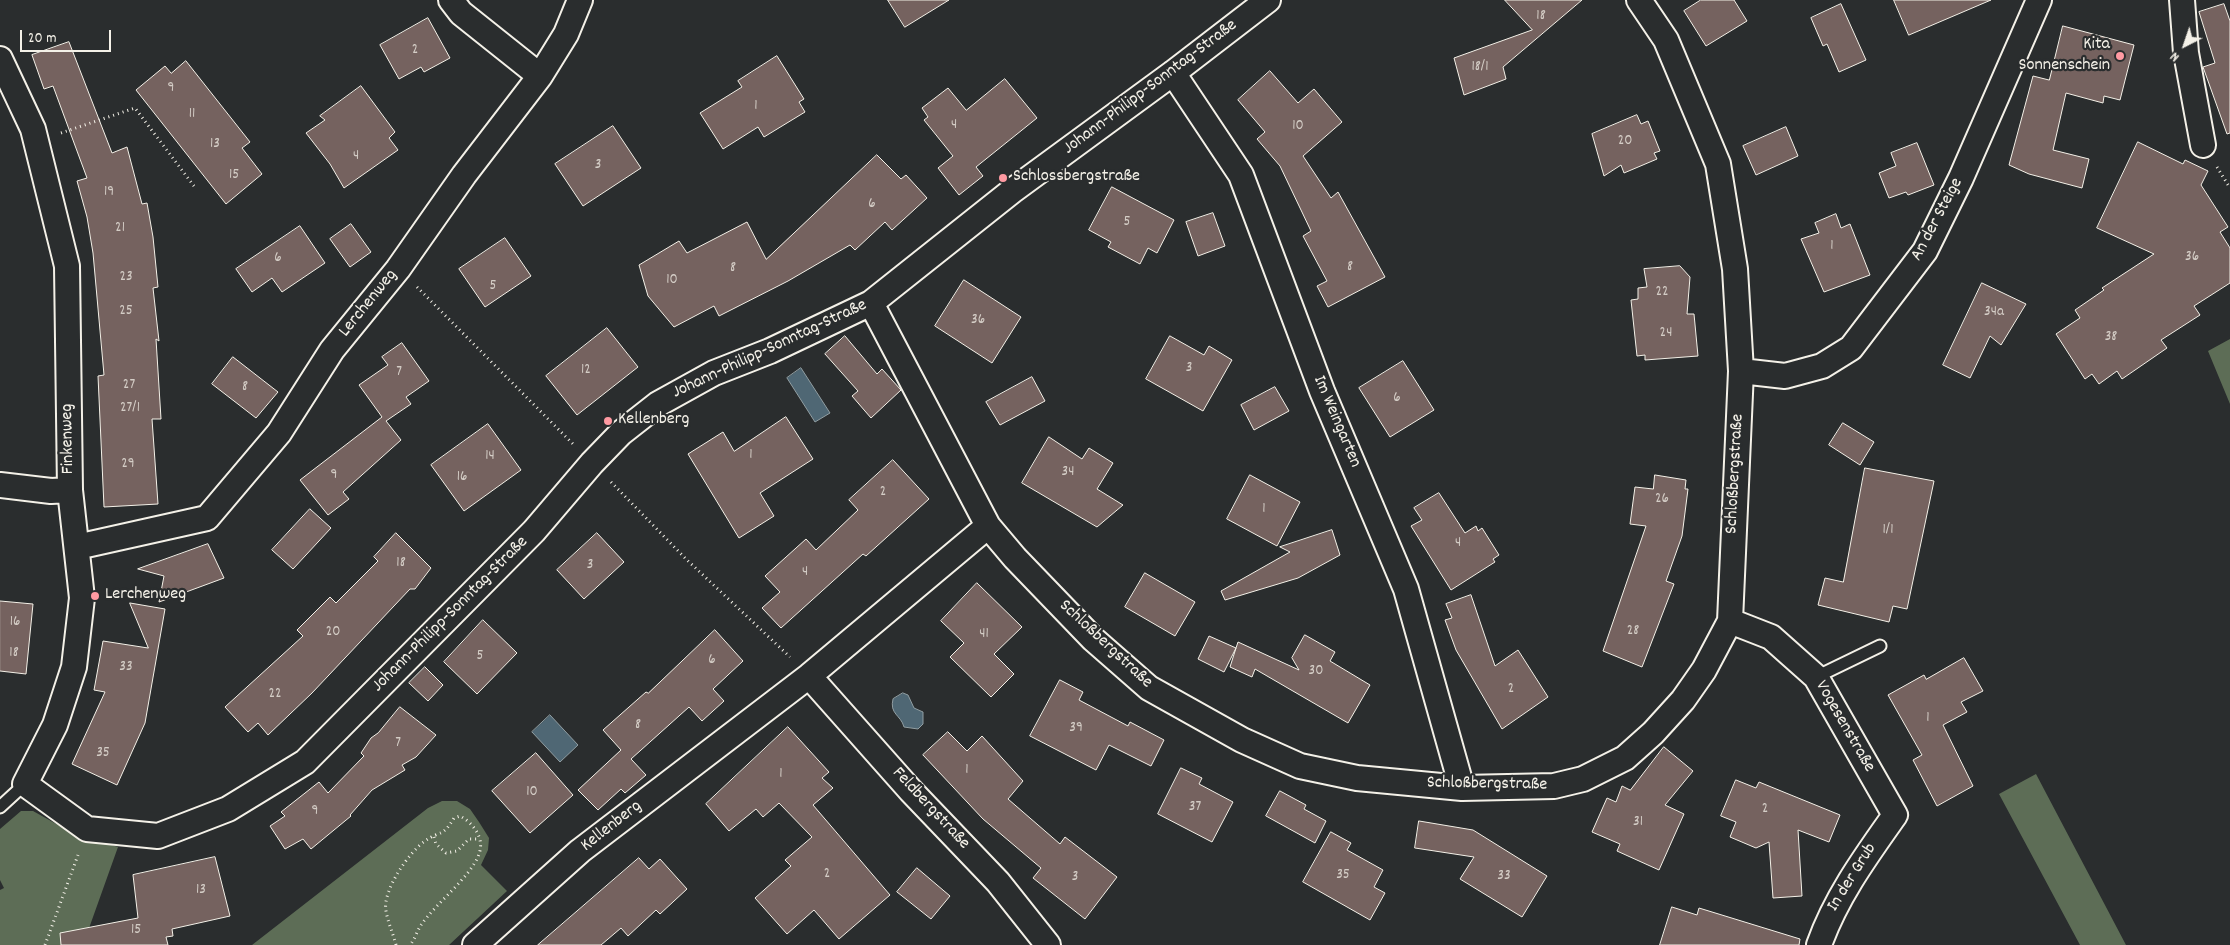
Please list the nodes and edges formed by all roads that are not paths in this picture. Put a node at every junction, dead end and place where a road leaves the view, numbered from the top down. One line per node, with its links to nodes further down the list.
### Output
1 (450, 0): 9 (street)
2 (580, 0): 9 (street, Lerchenweg)
3 (1268, 0): 8 (street, Johann-Philipp-Sonntag-Straße)
4 (1639, 0): 12 (street, Schloßbergstraße)
5 (2039, 0): 12 (street, An der Steige)
6 (2182, 0): 10 (street)
7 (0, 59): 14 (street, Finkenweg)
8 (1174, 73): 11 (street, Johann-Philipp-Sonntag-Straße); 22 (street, Im Weingarten)
9 (540, 76): 16 (street, Lerchenweg)
10 (2203, 145)
11 (871, 303): 15 (street, Schloßbergstraße); 21 (street, Johann-Philipp-Sonntag-Straße)
12 (1741, 371): 17 (street, Schloßbergstraße)
13 (0, 485): 14 (street)
14 (70, 490): 16 (street, Finkenweg)
15 (988, 526): 19 (street, Kellenberg); 22 (street, Schloßbergstraße)
16 (77, 547): 21 (street, Finkenweg)
17 (1730, 621): 20 (street, Vogesenstraße); 22 (street, Schloßbergstraße)
18 (1880, 646): 20 (lane)
19 (809, 676): 25 (street, Kellenberg); 26 (street, Feldbergstraße)
20 (1816, 677): 24 (street, Vogesenstraße)
21 (25, 784): 23 (lane, Finkenweg)
22 (1462, 788)
23 (0, 807)
24 (1895, 814): 27 (street, In der Grub)
25 (475, 945)
26 (1048, 945)
27 (1819, 945)

